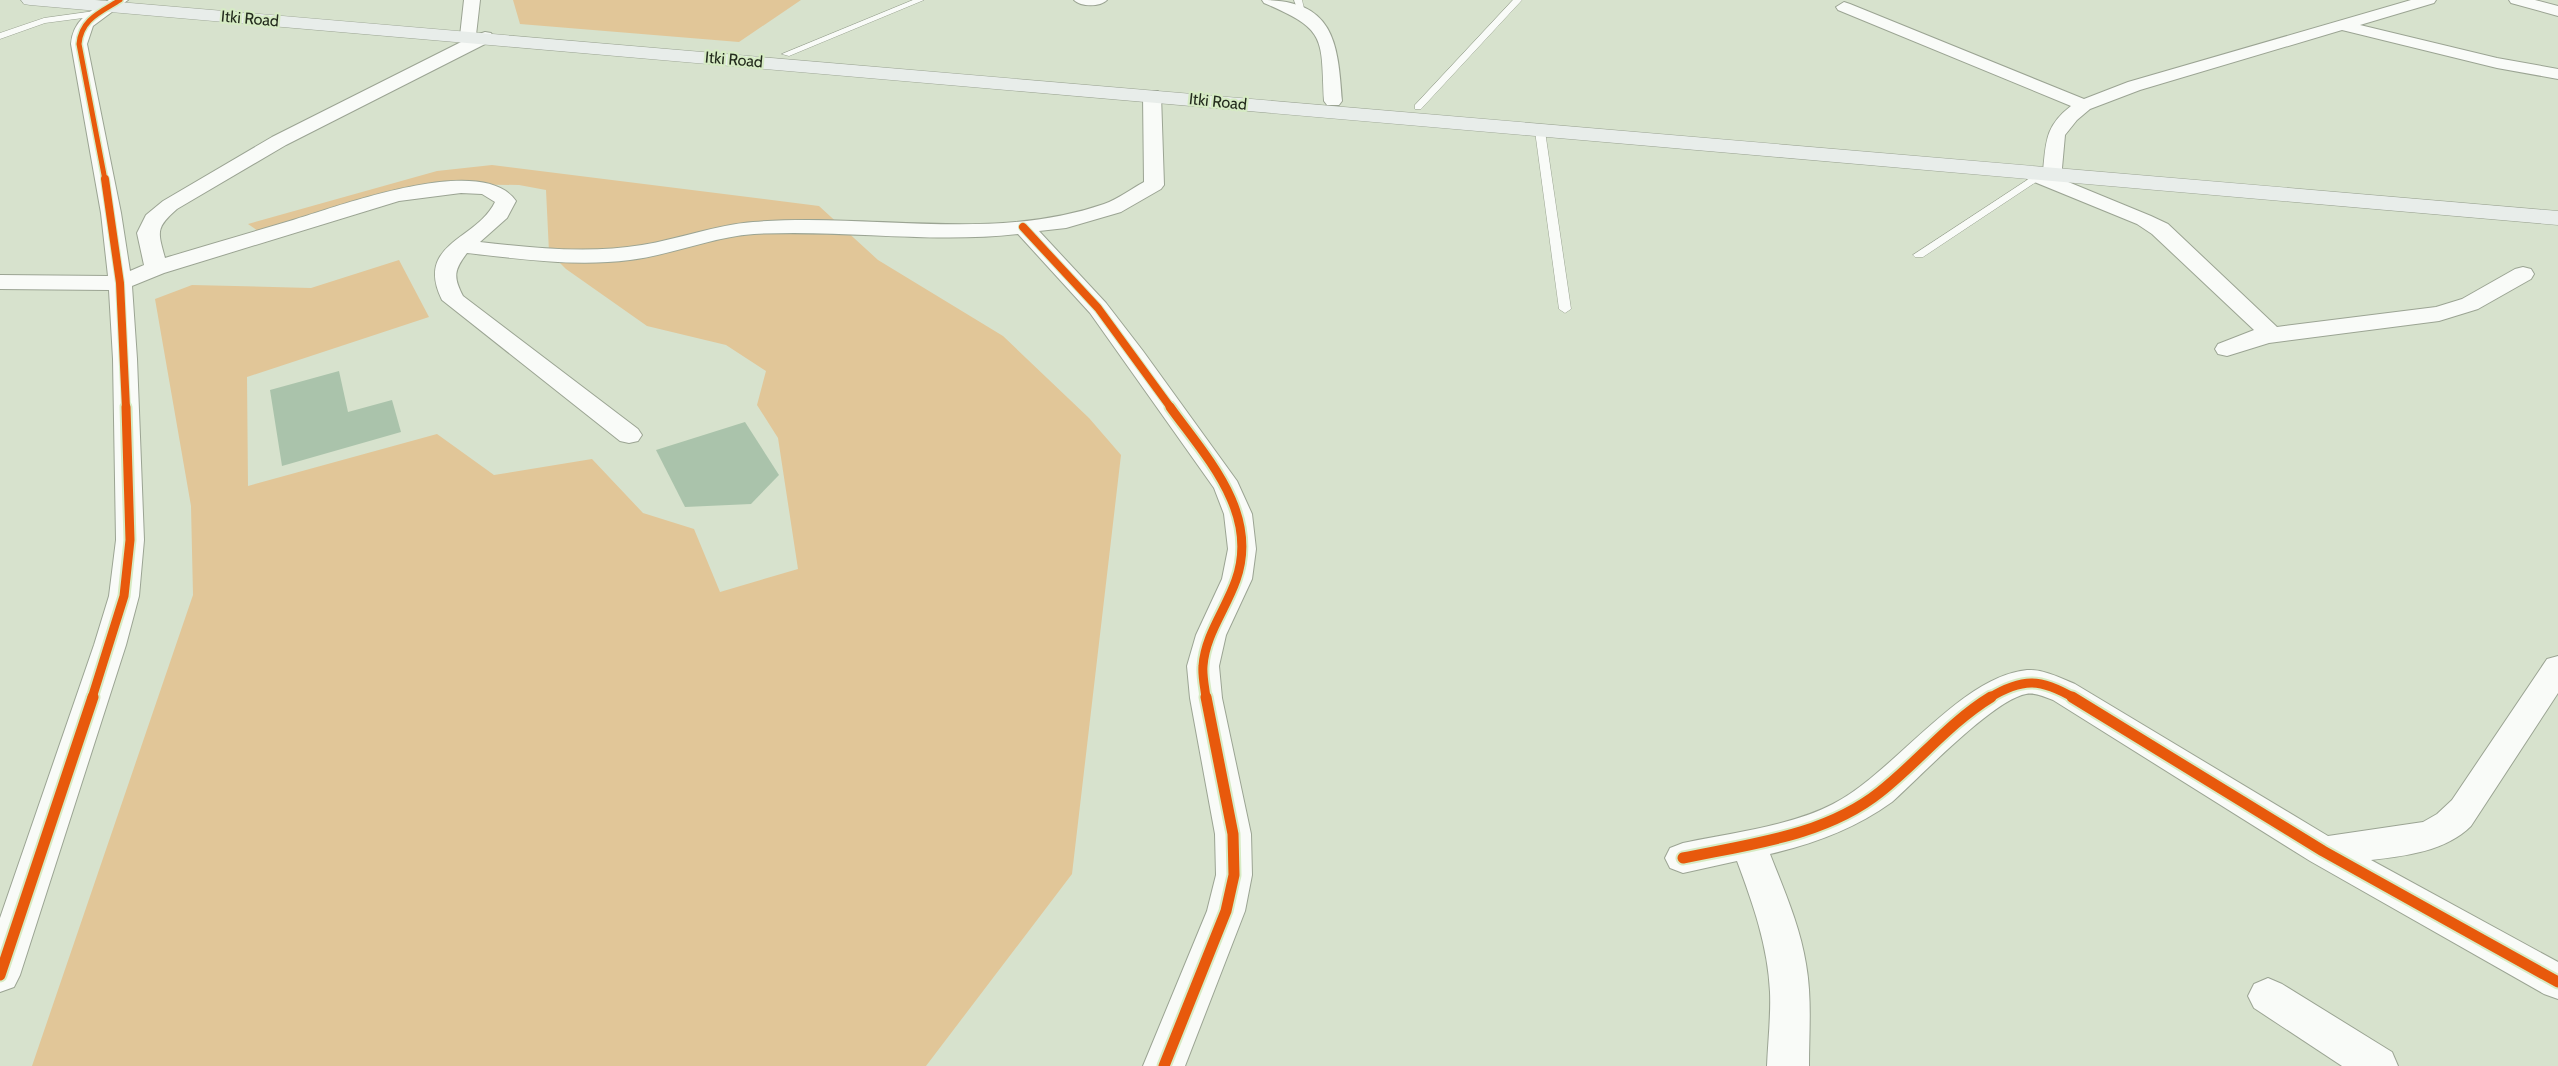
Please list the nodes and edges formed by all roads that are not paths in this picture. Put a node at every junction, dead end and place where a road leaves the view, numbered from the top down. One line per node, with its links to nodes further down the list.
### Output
1 (30, 0): 11 (main road, Itki Road)
2 (143, 0): 16 (main road)
3 (472, 0): 16 (street)
4 (920, 0): 18 (lane)
5 (1082, 0): 6 (street)
6 (1099, 0)
7 (1270, 0): 13 (street)
8 (1518, 0): 23 (lane)
9 (2428, 0): 15 (street)
10 (2517, 0): 14 (street)
11 (109, 7): 16 (main road, Itki Road); 17 (lane); 36 (street)
12 (1844, 7): 22 (street)
13 (1300, 8): 21 (street)
14 (2558, 11)
15 (2341, 25): 19 (street); 22 (street)
16 (474, 34): 18 (main road); 20 (main road, Itki Road); 33 (street)
17 (0, 36)
18 (786, 54): 21 (main road)
19 (2558, 74)
20 (1152, 95): 24 (main road, Itki Road); 30 (street)
21 (1334, 101): 23 (main road)
22 (2084, 105): 27 (street)
23 (1418, 107): 24 (main road)
24 (1442, 116): 25 (main road)
25 (1514, 122): 26 (main road); 27 (main road)
26 (1540, 131): 27 (main road); 37 (lane)
27 (2041, 171): 28 (main road); 29 (main road); 32 (lane); 38 (street)
28 (2558, 205)
29 (2558, 218)
30 (1023, 227): 31 (street); 48 (street)
31 (461, 246): 33 (street); 40 (street)
32 (1919, 255)
33 (156, 268): 36 (street)
34 (2523, 274): 38 (street)
35 (0, 282): 36 (street)
36 (120, 283): 45 (street)
37 (1565, 309)
38 (2265, 336): 39 (street)
39 (2227, 349)
40 (629, 435)
41 (2558, 667): 43 (street)
42 (1748, 843): 43 (street); 44 (street); 49 (street)
43 (2323, 851): 46 (street)
44 (1683, 858)
45 (0, 975)
46 (2558, 982)
47 (2268, 996): 50 (street)
48 (1164, 1066)
49 (1788, 1066)
50 (2377, 1066)

